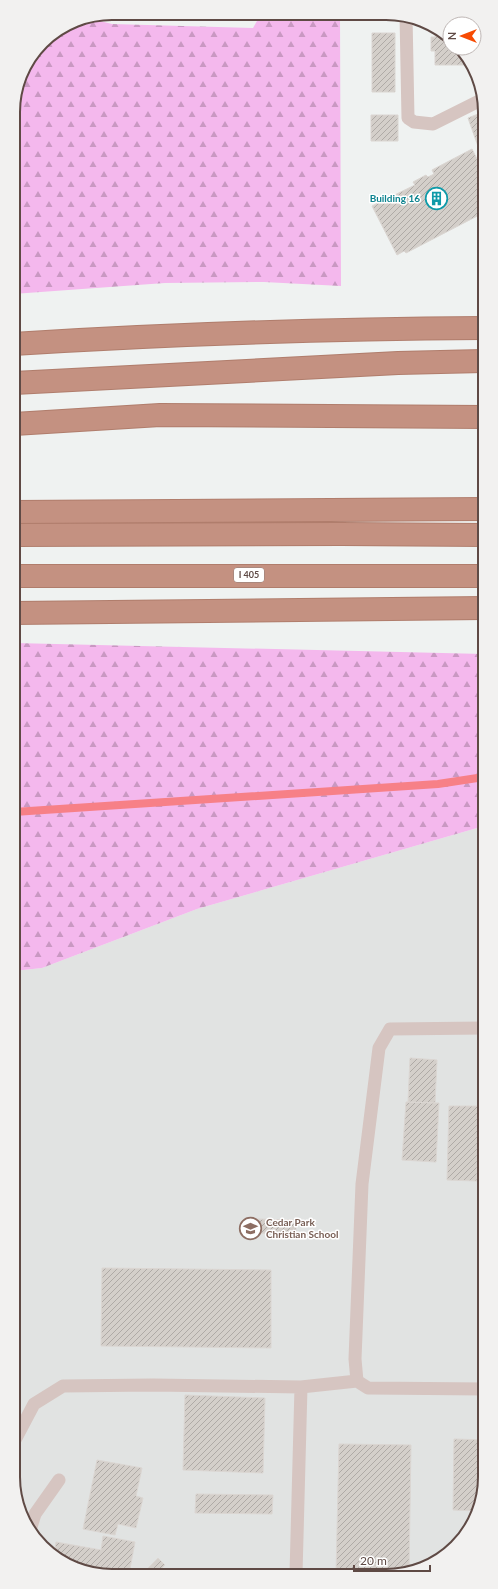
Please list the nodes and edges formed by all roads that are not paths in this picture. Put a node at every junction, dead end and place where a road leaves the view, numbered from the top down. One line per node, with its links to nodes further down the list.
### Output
1 (406, 23): 2 (lane)
2 (477, 102)
3 (478, 328): 4 (highway)
4 (20, 344)
5 (478, 362): 6 (highway)
6 (20, 383)
7 (478, 417): 8 (highway)
8 (20, 424)
9 (478, 509): 10 (highway)
10 (20, 512)
11 (20, 535): 12 (highway)
12 (478, 535)
13 (20, 576): 14 (highway, I 405)
14 (478, 576)
15 (478, 608): 16 (highway)
16 (20, 613)
17 (478, 1028): 18 (lane)
18 (357, 1381): 19 (lane); 20 (lane)
19 (301, 1387): 21 (lane); 24 (lane)
20 (478, 1389)
21 (20, 1431)
22 (59, 1480): 23 (lane)
23 (32, 1523)
24 (296, 1569)

